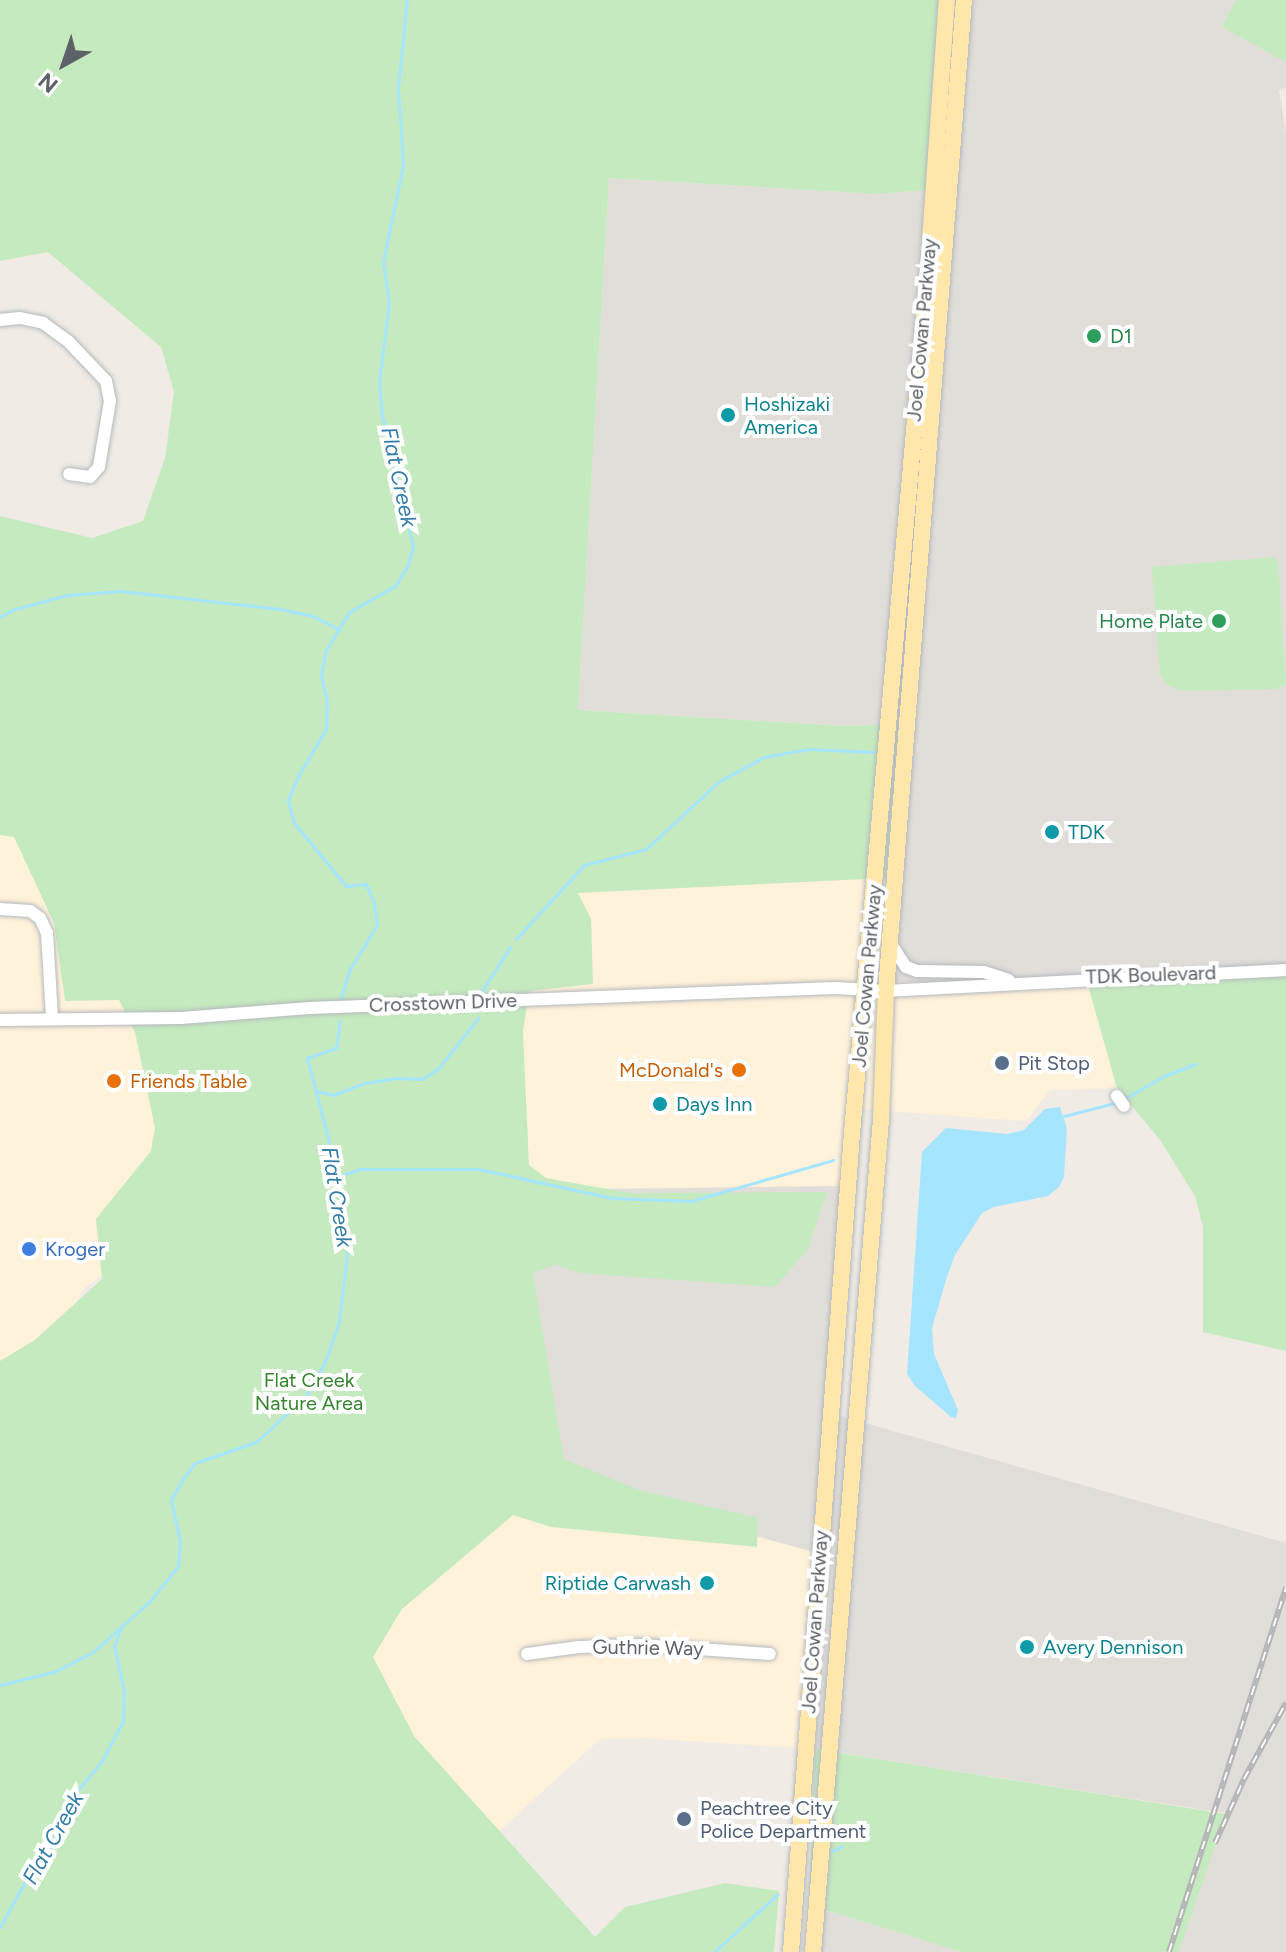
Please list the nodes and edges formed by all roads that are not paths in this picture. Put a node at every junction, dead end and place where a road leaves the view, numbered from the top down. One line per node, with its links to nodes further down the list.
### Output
1 (947, 0): 3 (main road, Joel Cowan Parkway)
2 (964, 0): 4 (main road, Joel Cowan Parkway)
3 (927, 284): 4 (street); 11 (main road, Joel Cowan Parkway)
4 (944, 284): 8 (main road, Joel Cowan Parkway)
5 (0, 320): 6 (street)
6 (69, 474)
7 (0, 909): 13 (street)
8 (891, 943): 10 (street, TDK Boulevard); 12 (main road, Joel Cowan Parkway)
9 (1286, 970): 10 (street, TDK Boulevard)
10 (1016, 982): 12 (street, TDK Boulevard)
11 (866, 989): 12 (street, Crosstown Drive); 13 (street, Crosstown Drive); 17 (main road, Joel Cowan Parkway)
12 (886, 991): 18 (main road, Joel Cowan Parkway)
13 (52, 1017): 14 (street, Crosstown Drive)
14 (0, 1020)
15 (527, 1654): 16 (street, Guthrie Way)
16 (770, 1654)
17 (791, 1952)
18 (813, 1952)

